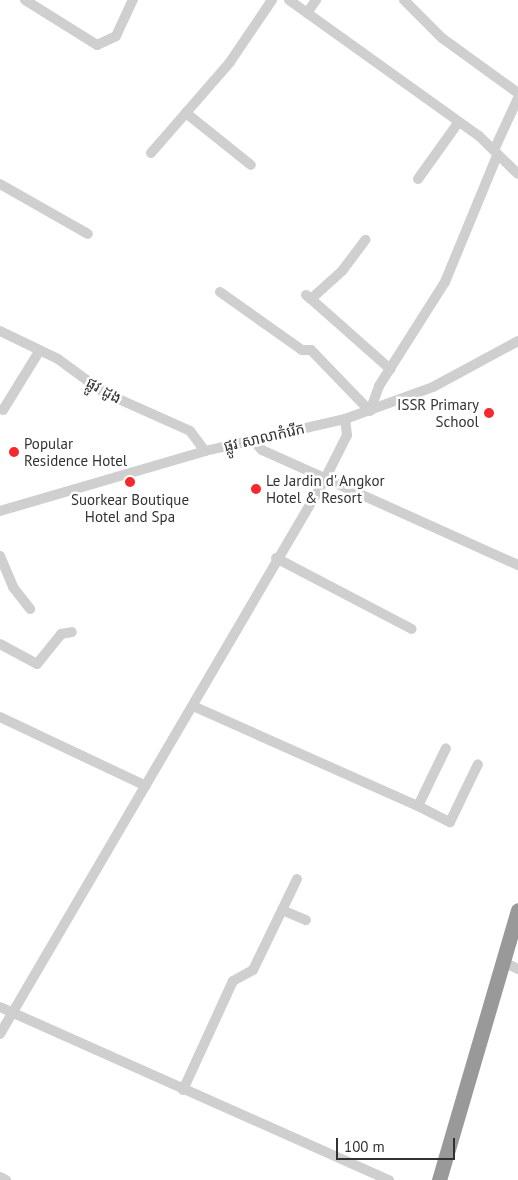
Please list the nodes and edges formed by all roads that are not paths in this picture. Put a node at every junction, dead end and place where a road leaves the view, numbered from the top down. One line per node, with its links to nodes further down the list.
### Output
1 (25, 0): 2 (street)
2 (132, 0)
3 (272, 0): 10 (street)
4 (288, 0): 7 (street)
5 (316, 0): 7 (street)
6 (404, 0): 8 (street)
7 (307, 13): 11 (street)
8 (518, 93)
9 (518, 98): 13 (street)
10 (186, 113): 12 (street); 14 (street)
11 (458, 123): 13 (street); 16 (street)
12 (151, 153)
13 (495, 153): 15 (street); 24 (street)
14 (251, 165)
15 (518, 174)
16 (418, 178)
17 (0, 184): 18 (street)
18 (88, 234)
19 (365, 240): 24 (street)
20 (220, 292): 26 (street)
21 (0, 331): 23 (street, ផ្លូវ ដូង)
22 (518, 341): 26 (street, ផ្លូវ សាលាកំរើក)
23 (40, 350): 25 (street); 29 (street, ផ្លូវ ដូង)
24 (390, 369): 26 (street)
25 (3, 410)
26 (370, 410): 27 (street, ផ្លូវ សាលាកំរើក)
27 (345, 419): 28 (street, ផ្លូវ សាលាកំរើក); 30 (street)
28 (252, 439): 29 (street, ផ្លូវ សាលាកំរើក); 30 (street)
29 (201, 444): 31 (street, ផ្លូវ សាលាកំរើក)
30 (325, 478): 33 (street); 34 (street)
31 (0, 511)
32 (0, 556): 35 (street)
33 (276, 558): 36 (street); 39 (street)
34 (518, 565)
35 (30, 609)
36 (412, 628)
37 (72, 632): 38 (street)
38 (0, 644)
39 (193, 706): 43 (street); 44 (street)
40 (0, 717): 43 (street)
41 (446, 748): 44 (street)
42 (478, 764): 44 (street)
43 (146, 786): 52 (street)
44 (418, 806)
45 (297, 879): 46 (street)
46 (282, 910): 48 (street); 54 (street)
47 (518, 910): 49 (highway)
48 (306, 920)
49 (503, 962): 50 (street); 58 (highway)
50 (518, 969)
51 (0, 1007): 52 (street)
52 (10, 1012): 53 (street); 54 (street)
53 (0, 1034)
54 (182, 1090): 57 (street)
55 (0, 1177): 56 (street)
56 (6, 1180)
57 (389, 1180)
58 (439, 1180)

